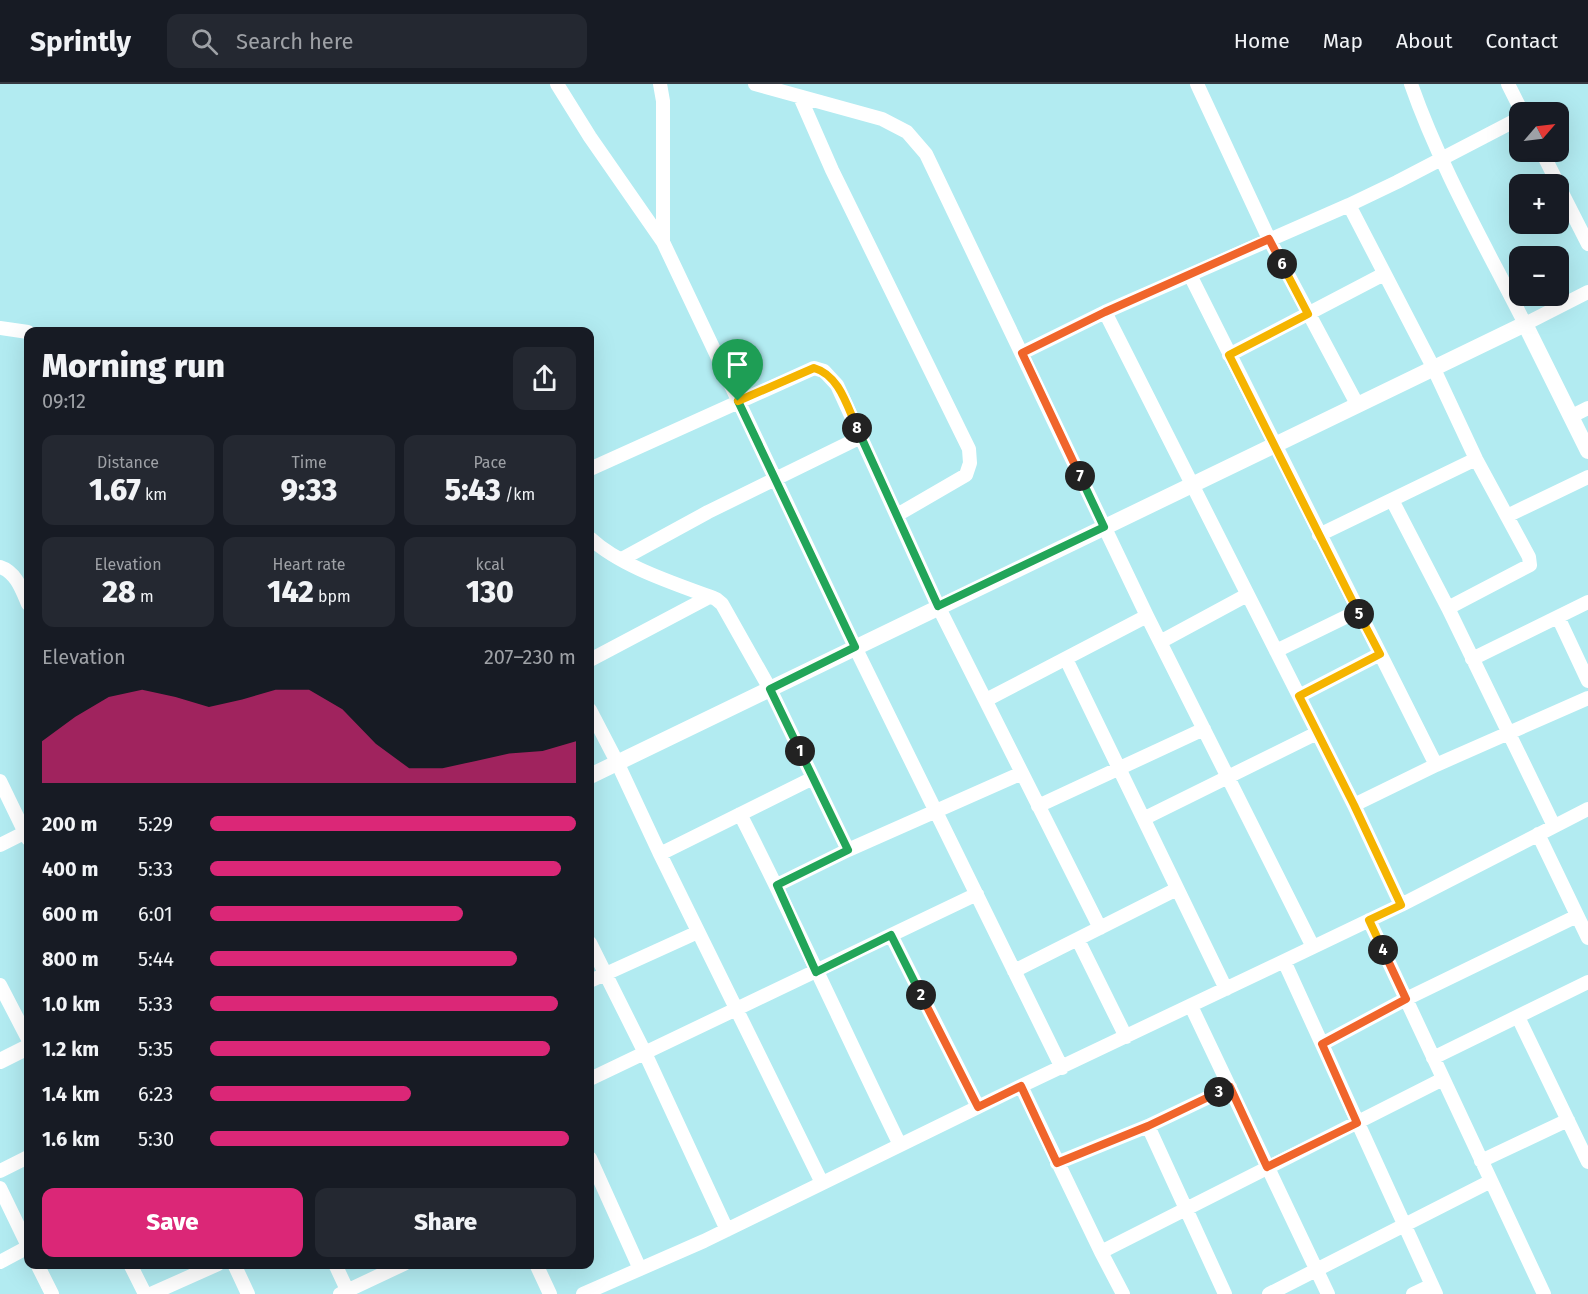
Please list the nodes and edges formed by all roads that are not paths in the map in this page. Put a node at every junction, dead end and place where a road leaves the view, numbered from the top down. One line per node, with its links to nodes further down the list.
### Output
1 (557, 84): 14 (street)
2 (660, 84): 14 (street)
3 (755, 84): 7 (street)
4 (1197, 84): 13 (street)
5 (1411, 84): 10 (street)
6 (1508, 84): 8 (street)
7 (800, 97): 24 (street); 40 (street)
8 (1517, 102)
9 (1509, 124): 10 (street)
10 (1441, 159): 11 (street); 21 (street)
11 (1349, 205): 13 (street); 16 (street)
12 (1569, 207): 15 (street)
13 (1269, 239): 17 (street); 20 (street)
14 (663, 242): 27 (street)
15 (1588, 244)
16 (1384, 274): 20 (street); 26 (street)
17 (1190, 275): 19 (street); 25 (street)
18 (1588, 292): 21 (street)
19 (1105, 312): 24 (street); 38 (street)
20 (1308, 314): 25 (street); 28 (street)
21 (1525, 324): 26 (street); 30 (street)
22 (0, 328): 23 (street)
23 (24, 331)
24 (1022, 353): 42 (street)
25 (1229, 355): 32 (street)
26 (1433, 367): 28 (street); 34 (street)
27 (738, 401): 31 (street); 35 (street); 37 (street)
28 (1357, 404): 32 (street)
29 (1588, 408): 30 (street)
30 (1572, 416): 33 (street)
31 (861, 436): 37 (street); 40 (street)
32 (1273, 444): 38 (street); 43 (street)
33 (1588, 451)
34 (1476, 459): 39 (street); 41 (street)
35 (594, 467)
36 (1588, 477): 41 (street)
37 (775, 479): 45 (street); 57 (street)
38 (1191, 484): 42 (street); 48 (street)
39 (1392, 500): 43 (street); 52 (street)
40 (897, 515): 51 (street)
41 (1507, 516): 52 (street)
42 (1104, 527): 51 (street); 54 (street)
43 (1320, 535): 53 (street)
44 (594, 546): 45 (street)
45 (622, 559): 49 (street)
46 (0, 567): 47 (street)
47 (24, 594)
48 (1247, 595): 56 (street); 58 (street)
49 (709, 597): 60 (street); 64 (street)
50 (1588, 602): 55 (street)
51 (938, 606): 57 (street); 67 (street)
52 (1448, 608): 62 (street)
53 (1358, 611): 58 (street); 59 (street)
54 (1147, 616): 56 (street); 61 (street)
55 (1558, 617): 62 (street); 63 (street)
56 (1160, 642): 69 (street)
57 (855, 647): 64 (street); 83 (street)
58 (1276, 651): 65 (street)
59 (1380, 654): 65 (street); 73 (street)
60 (594, 658)
61 (1066, 659): 67 (street); 74 (street)
62 (1472, 659): 71 (street)
63 (1588, 681)
64 (770, 689): 72 (street); 78 (street)
65 (1299, 696): 70 (street)
66 (1588, 698): 71 (street)
67 (986, 700): 75 (street)
68 (594, 718): 72 (street)
69 (1204, 729): 74 (street); 77 (street)
70 (1317, 733): 77 (street); 80 (street)
71 (1508, 733): 73 (street); 86 (street)
72 (617, 762): 76 (street); 92 (street)
73 (1436, 765): 80 (street)
74 (1120, 769): 81 (street); 85 (street)
75 (1022, 773): 81 (street); 83 (street)
76 (594, 774)
77 (1227, 776): 85 (street); 104 (street)
78 (813, 778): 84 (street); 91 (street)
79 (0, 781): 87 (street)
80 (1354, 805): 96 (street)
81 (1038, 806): 99 (street)
82 (1588, 809): 86 (street)
83 (937, 812): 91 (street); 95 (street)
84 (740, 814): 92 (street); 93 (street)
85 (1145, 818): 94 (street)
86 (1554, 826): 88 (street)
87 (24, 828)
88 (1538, 834): 96 (street); 97 (street)
89 (24, 835): 90 (street)
90 (0, 845)
91 (848, 850): 93 (street)
92 (660, 854): 100 (street)
93 (777, 885): 108 (street)
94 (1177, 889): 99 (street); 113 (street)
95 (976, 894): 101 (street); 107 (street)
96 (1401, 905): 98 (street)
97 (1577, 916): 102 (street); 114 (street)
98 (1369, 920): 104 (street); 114 (street)
99 (1100, 928): 103 (street)
100 (698, 932): 109 (street); 116 (street)
101 (891, 935): 108 (street); 130 (street)
102 (1588, 938)
103 (1078, 940): 107 (street); 119 (street)
104 (1313, 947): 106 (street)
105 (594, 952): 109 (street)
106 (1284, 961): 113 (street); 120 (street)
107 (1014, 971): 125 (street)
108 (816, 972): 116 (street); 134 (street)
109 (604, 975): 110 (street); 122 (street)
110 (594, 979)
111 (1588, 982): 117 (street)
112 (0, 985): 118 (street)
113 (1226, 989): 115 (street)
114 (1406, 999): 120 (street); 123 (street)
115 (1191, 1006): 119 (street); 129 (street)
116 (736, 1010): 122 (street); 143 (street)
117 (1518, 1017): 123 (street); 131 (street)
118 (24, 1031)
119 (1126, 1037): 125 (street)
120 (1322, 1044): 132 (street)
121 (24, 1049): 124 (street)
122 (645, 1053): 126 (street); 147 (street)
123 (1433, 1058): 127 (street)
124 (0, 1061)
125 (1062, 1068): 128 (street)
126 (594, 1077)
127 (1443, 1079): 132 (street); 136 (street)
128 (1021, 1086): 130 (street); 138 (street)
129 (1230, 1087): 133 (street); 140 (street)
130 (978, 1107): 134 (street)
131 (1568, 1120): 136 (street); 137 (street)
132 (1357, 1123): 140 (street); 146 (street)
133 (1148, 1126): 138 (street); 145 (street)
134 (900, 1145): 143 (street)
135 (24, 1159): 141 (street)
136 (1481, 1161): 142 (street)
137 (1588, 1162)
138 (1057, 1163): 150 (street)
139 (594, 1167): 159 (street)
140 (1267, 1167): 145 (street); 160 (street)
141 (0, 1171)
142 (1491, 1181): 146 (street); 174 (street)
143 (822, 1183): 147 (street)
144 (0, 1188): 148 (street)
145 (1185, 1208): 150 (street); 162 (street)
146 (1405, 1226): 160 (street); 161 (street)
147 (727, 1230): 159 (street)
148 (24, 1239)
149 (24, 1249): 151 (street)
150 (1101, 1252): 170 (street)
151 (0, 1262)
152 (40, 1269): 164 (street)
153 (132, 1269): 165 (street)
154 (207, 1269): 166 (street)
155 (236, 1269): 167 (street)
156 (337, 1269): 163 (street)
157 (394, 1269): 163 (street)
158 (538, 1269): 168 (street)
159 (640, 1269): 169 (street)
160 (1316, 1270): 171 (street); 172 (street)
161 (1434, 1290): 173 (street)
162 (1219, 1292)
163 (345, 1293)
164 (52, 1294)
165 (145, 1294)
166 (152, 1294)
167 (248, 1294)
168 (550, 1294)
169 (583, 1294)
170 (1123, 1294)
171 (1269, 1294)
172 (1328, 1294)
173 (1413, 1294)
174 (1544, 1294)

